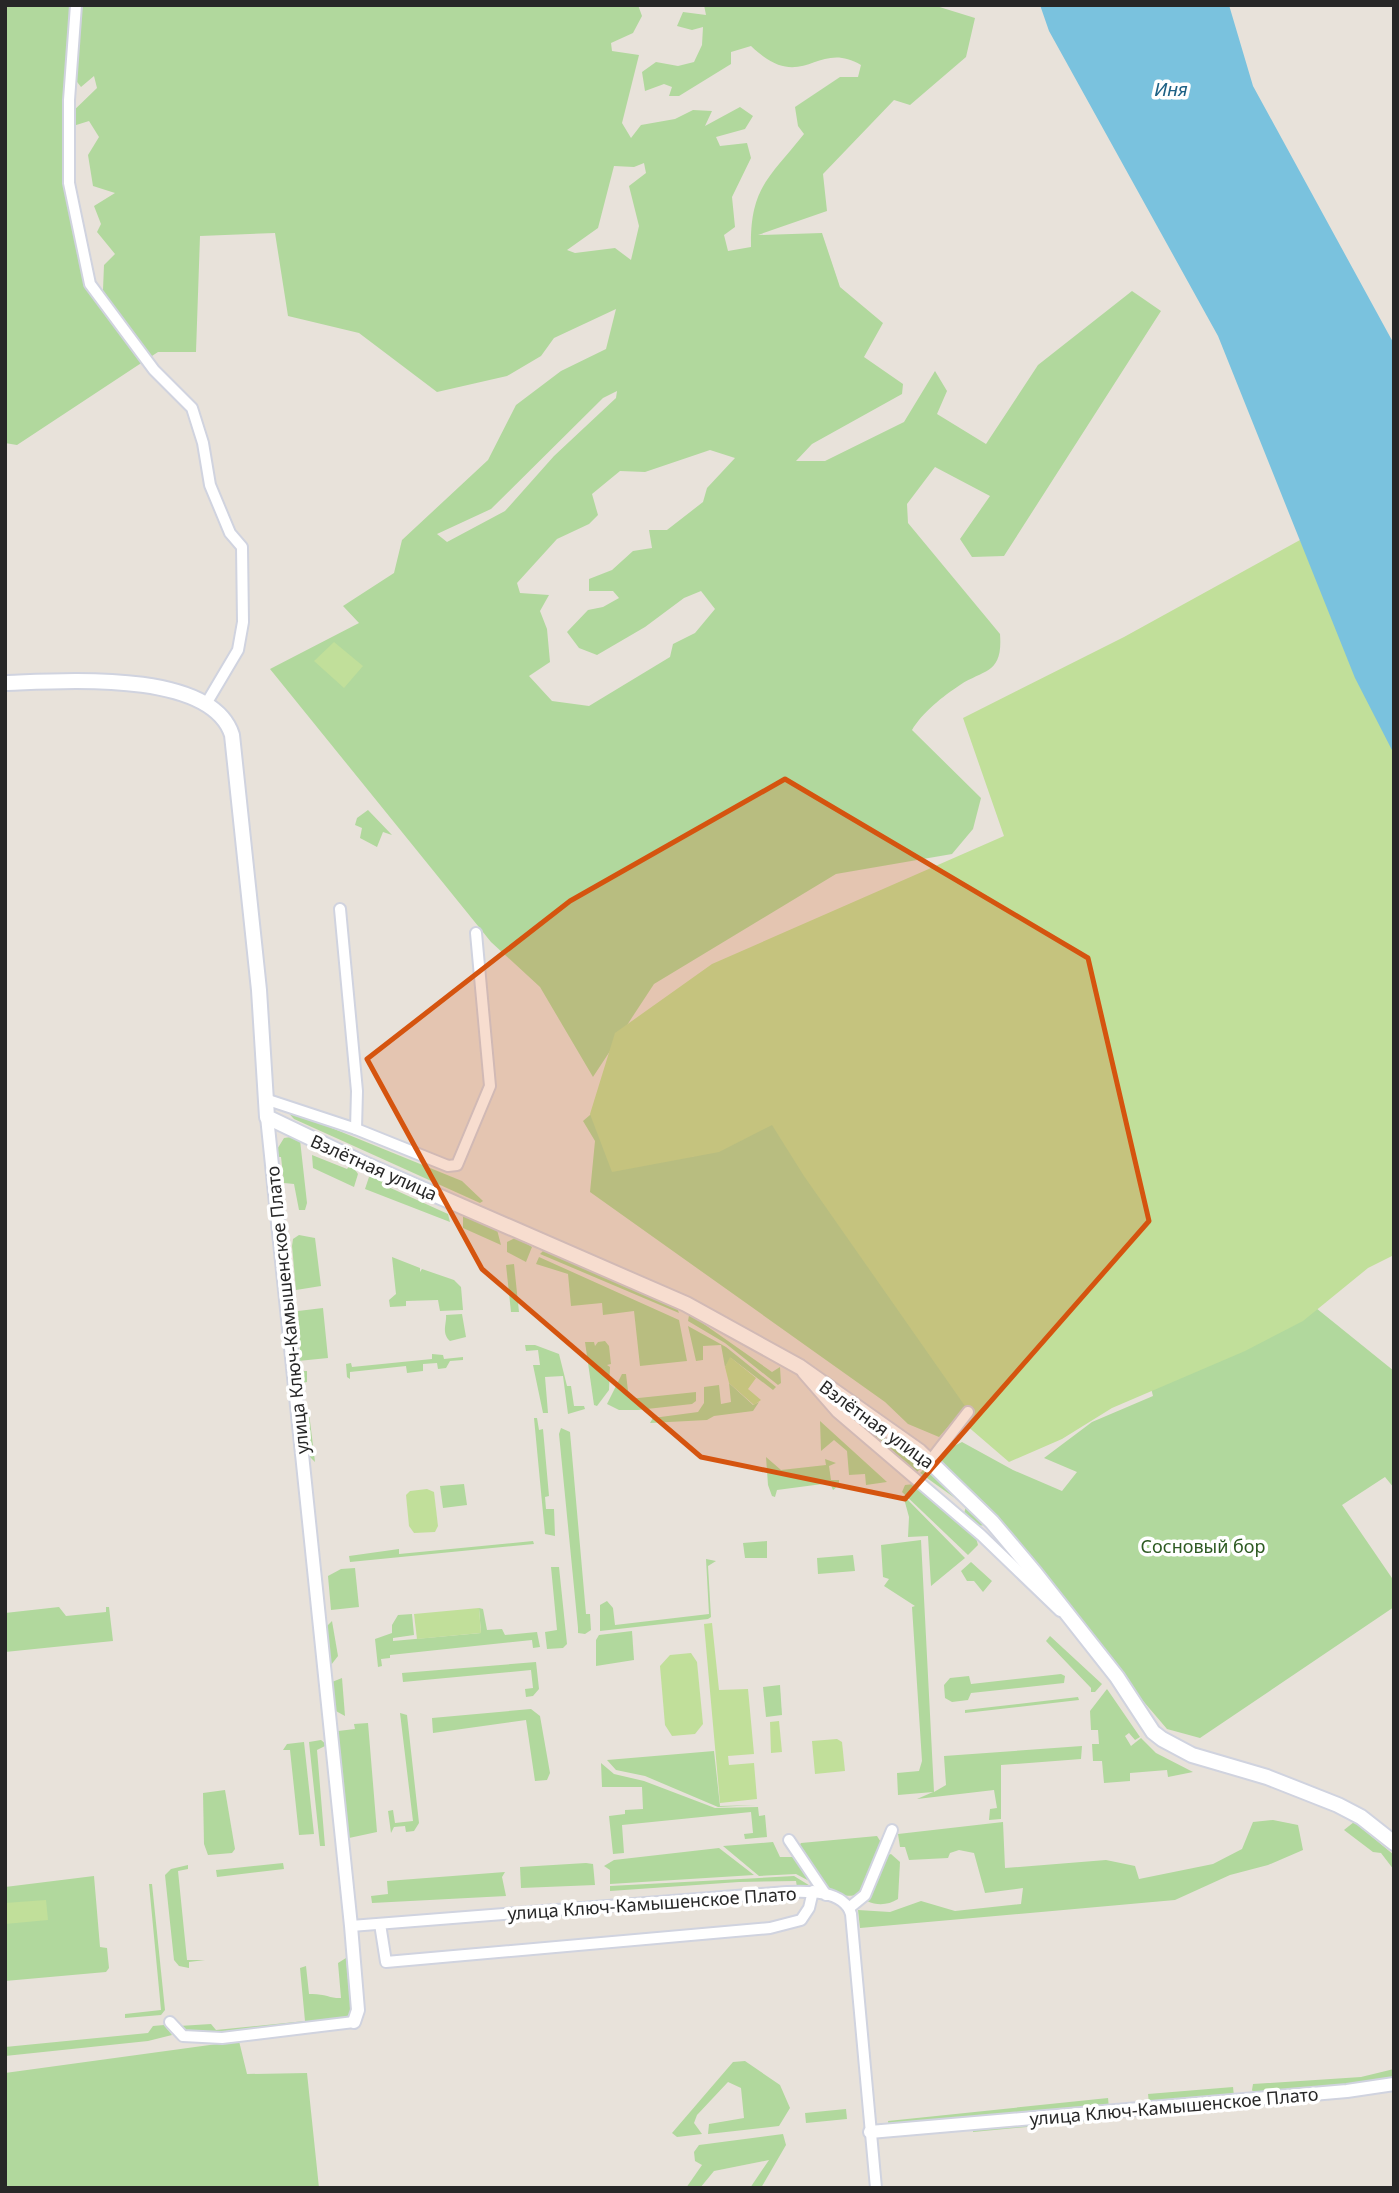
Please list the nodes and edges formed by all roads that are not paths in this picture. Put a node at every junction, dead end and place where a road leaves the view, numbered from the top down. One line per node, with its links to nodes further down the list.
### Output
1 (76, 5): 3 (street)
2 (5, 683): 3 (main road, улица Ключ-Камышенское Плато)
3 (206, 704): 6 (main road, улица Ключ-Камышенское Плато)
4 (341, 909): 8 (street)
5 (477, 933): 8 (street)
6 (265, 1099): 7 (main road, улица Ключ-Камышенское Плато); 8 (street)
7 (267, 1117): 9 (main road, Взлётная улица); 10 (street, улица Ключ-Камышенское Плато)
8 (356, 1129)
9 (299, 1133): 10 (street); 11 (main road, Взлётная улица)
10 (269, 1149): 22 (street, улица Ключ-Камышенское Плато)
11 (800, 1367): 13 (main road, Взлётная улица); 14 (street)
12 (968, 1412): 13 (street)
13 (930, 1461): 14 (main road, Взлётная улица)
14 (1065, 1615): 17 (main road, Взлётная улица)
15 (892, 1830): 20 (street)
16 (789, 1840): 19 (street)
17 (1394, 1843)
18 (813, 1891): 19 (street, улица Ключ-Камышенское Плато); 21 (street, улица Ключ-Камышенское Плато); 21 (street)
19 (826, 1895): 20 (street, улица Ключ-Камышенское Плато)
20 (849, 1908): 26 (street)
21 (380, 1924): 22 (street, улица Ключ-Камышенское Плато)
22 (351, 1926): 24 (street, улица Ключ-Камышенское Плато)
23 (170, 2022): 24 (street, улица Ключ-Камышенское Плато)
24 (354, 2022)
25 (1394, 2084): 26 (street, улица Ключ-Камышенское Плато)
26 (870, 2132): 27 (street)
27 (876, 2188)

